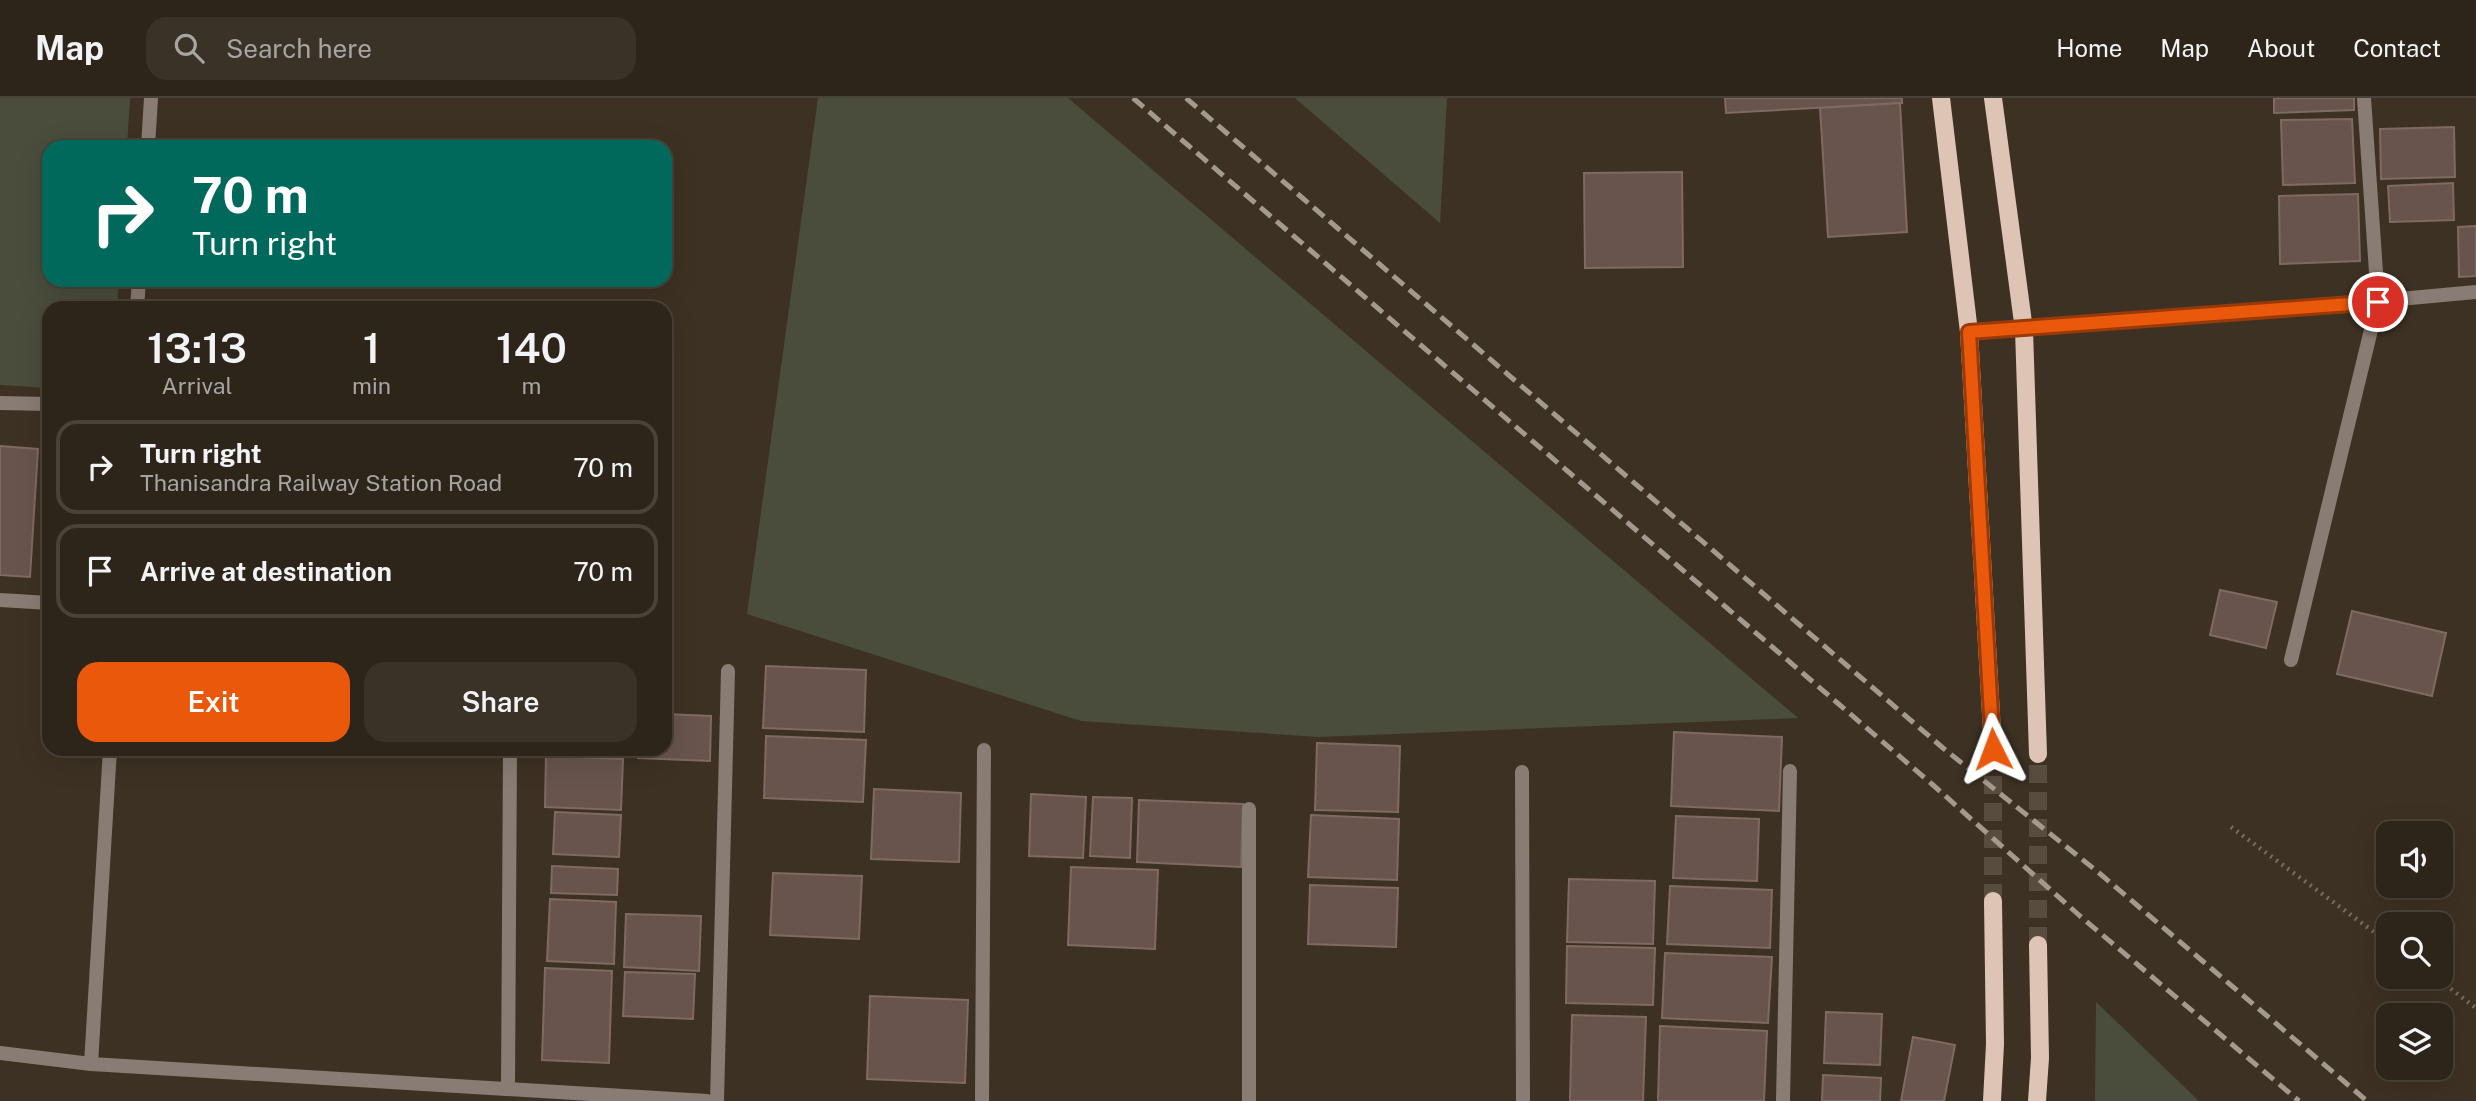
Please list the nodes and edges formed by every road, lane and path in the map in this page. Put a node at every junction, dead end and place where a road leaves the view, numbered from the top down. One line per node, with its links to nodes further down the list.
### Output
1 (151, 98): 5 (street)
2 (1941, 98): 9 (main road)
3 (1993, 98): 8 (main road)
4 (2364, 98): 7 (street)
5 (148, 140)
6 (2476, 292): 7 (street)
7 (2378, 302): 8 (street); 14 (street)
8 (2024, 330): 9 (street); 18 (main road)
9 (1969, 332): 16 (main road)
10 (0, 402): 11 (street)
11 (42, 404)
12 (0, 600): 13 (street)
13 (42, 603)
14 (2291, 660)
15 (728, 671): 34 (street)
16 (1993, 749)
17 (984, 750): 35 (street)
18 (2038, 754)
19 (110, 756): 31 (street)
20 (510, 756): 32 (street)
21 (1790, 771): 38 (street)
22 (1522, 772): 37 (street)
23 (1249, 809): 36 (street)
24 (2231, 827): 26 (path)
25 (1993, 901): 39 (main road)
26 (2376, 933)
27 (2038, 945): 40 (main road)
28 (2451, 989): 29 (path)
29 (2476, 1008)
30 (0, 1053): 31 (street)
31 (91, 1064): 32 (street)
32 (508, 1089): 33 (street)
33 (707, 1101)
34 (717, 1101)
35 (982, 1101)
36 (1249, 1101)
37 (1523, 1101)
38 (1783, 1101)
39 (1992, 1101)
40 (2037, 1101)

